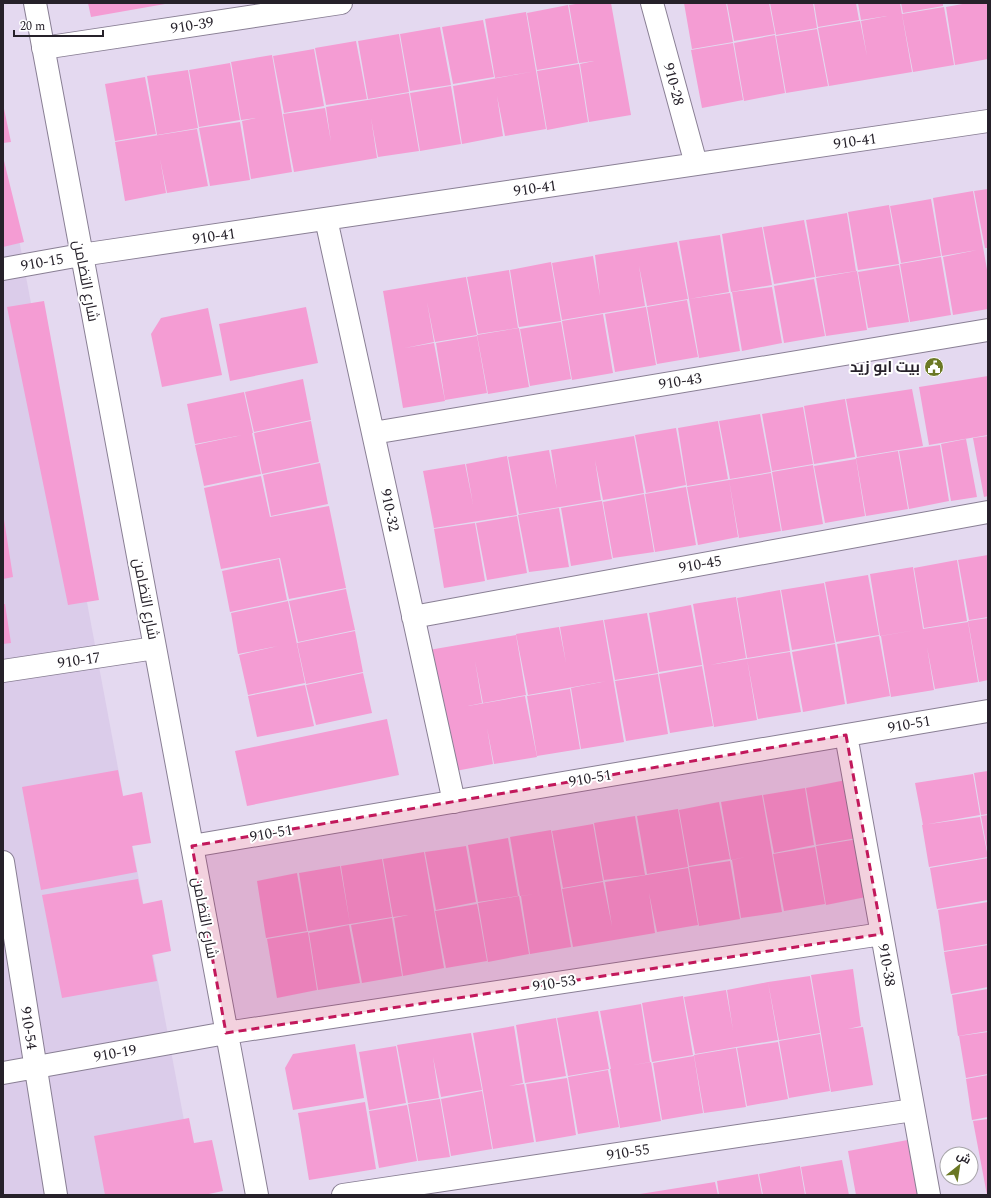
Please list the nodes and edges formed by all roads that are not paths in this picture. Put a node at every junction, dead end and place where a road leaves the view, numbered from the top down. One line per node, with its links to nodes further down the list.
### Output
1 (35, 3): 5 (street, شارع التضامن)
2 (341, 3): 4 (street, 910-39)
3 (652, 3): 7 (street, 910-28)
4 (247, 10): 5 (street, 910-39)
5 (43, 48): 9 (street, شارع التضامن)
6 (988, 121): 7 (street, 910-41)
7 (696, 164): 8 (street, 910-41)
8 (326, 219): 9 (street, 910-41); 12 (street, 910-32)
9 (81, 255): 10 (street, 910-15); 15 (street, شارع التضامن)
10 (3, 269)
11 (988, 330): 12 (street, 910-43)
12 (373, 433): 14 (street, 910-32)
13 (988, 512): 14 (street, 910-45)
14 (413, 616): 19 (street, 910-32)
15 (155, 648): 16 (street, 910-17); 20 (street, شارع التضامن)
16 (3, 671)
17 (988, 711): 18 (street, 910-51)
18 (846, 735): 19 (street, 910-51); 22 (street, 910-38)
19 (454, 802): 20 (street, 910-51)
20 (192, 846): 23 (street, شارع التضامن)
21 (3, 862): 24 (street, 910-54)
22 (882, 934): 23 (street, 910-53); 26 (street, 910-38)
23 (226, 1033): 24 (street, 910-19); 28 (street, شارع التضامن)
24 (36, 1067): 25 (street, 910-19); 27 (street, 910-54)
25 (3, 1073)
26 (913, 1110): 29 (street, 910-55); 30 (street, 910-38)
27 (56, 1195)
28 (257, 1195)
29 (343, 1195)
30 (929, 1195)

